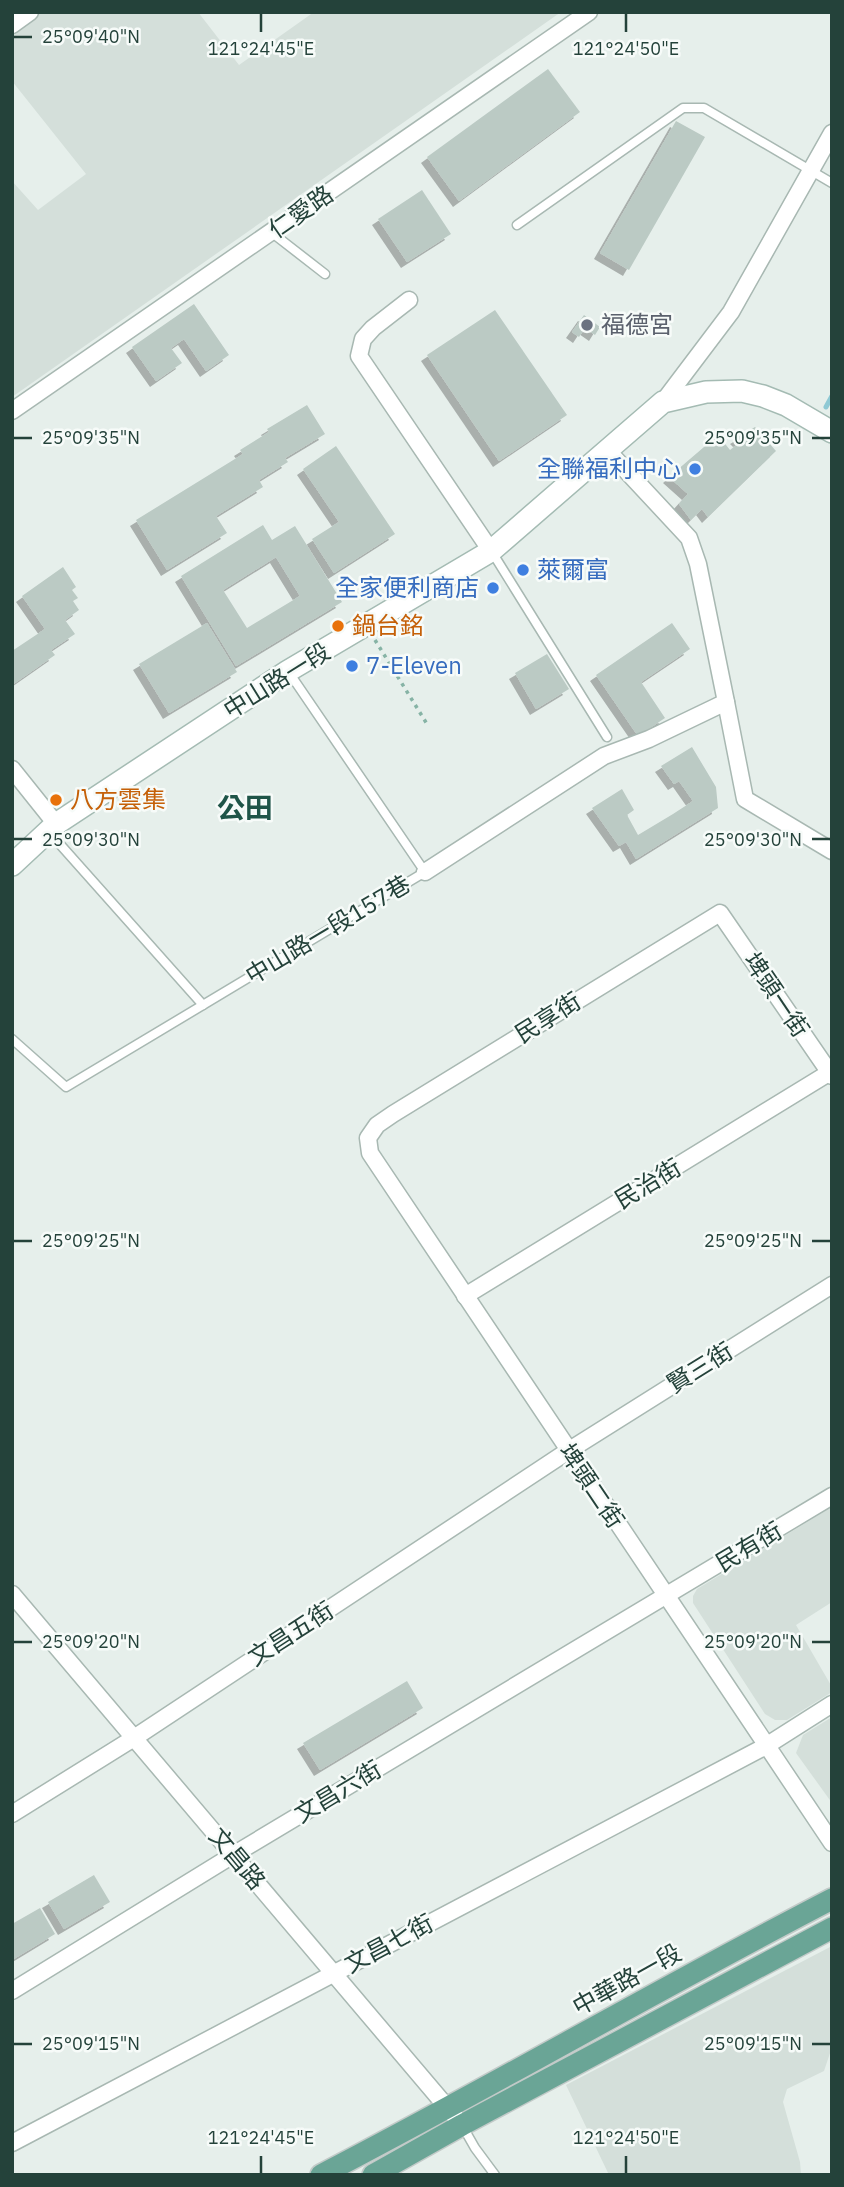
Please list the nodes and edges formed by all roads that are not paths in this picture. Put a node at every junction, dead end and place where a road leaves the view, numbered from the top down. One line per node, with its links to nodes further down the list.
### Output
1 (30, 12): 3 (street)
2 (589, 12): 8 (street, 仁愛路)
3 (12, 25)
4 (832, 133): 5 (street)
5 (811, 172): 6 (lane); 7 (lane); 11 (street)
6 (832, 183)
7 (517, 225)
8 (271, 232): 9 (lane); 12 (street, 仁愛路)
9 (325, 274)
10 (410, 300): 15 (street)
11 (663, 402): 13 (main road, 中山路一段); 14 (main road, 中山路一段)
12 (12, 411)
13 (832, 432)
14 (607, 450): 15 (main road, 中山路一段); 17 (street)
15 (491, 551): 16 (main road, 中山路一段); 18 (lane)
16 (288, 671): 20 (main road, 中山路一段); 23 (lane, 中山路一段157巷)
17 (726, 702): 21 (street); 23 (street)
18 (607, 737)
19 (12, 769): 20 (street)
20 (52, 828): 22 (main road, 中山路一段); 25 (lane)
21 (832, 852)
22 (12, 865)
23 (425, 872): 25 (lane, 中山路一段157巷)
24 (720, 913): 27 (street, 埤頭一街); 28 (street, 民享街)
25 (203, 1005): 26 (lane, 中山路一段157巷)
26 (12, 1040)
27 (831, 1073): 30 (street, 民治街)
28 (377, 1125): 30 (street, 埤頭二街)
29 (832, 1285): 31 (street, 賢三街)
30 (465, 1296): 31 (street, 埤頭二街)
31 (568, 1451): 34 (street, 埤頭二街); 36 (street, 文昌五街)
32 (832, 1496): 34 (street, 民有街)
33 (12, 1594): 36 (street, 文昌路)
34 (666, 1597): 37 (street, 埤頭二街); 40 (street, 文昌六街)
35 (832, 1704): 37 (street, 文昌七街)
36 (134, 1738): 38 (street, 文昌五街); 40 (street, 文昌路)
37 (766, 1746): 39 (street, 埤頭二街); 43 (street, 文昌七街)
38 (12, 1814)
39 (832, 1843)
40 (233, 1855): 43 (street, 文昌路); 44 (street, 文昌六街)
41 (832, 1899): 45 (main road, 中華路一段)
42 (832, 1928): 45 (main road, 中華路一段)
43 (334, 1974): 45 (street, 文昌路); 46 (street, 文昌七街)
44 (12, 1991)
45 (455, 2117): 47 (main road); 48 (main road); 49 (lane)
46 (12, 2143)
47 (321, 2175)
48 (373, 2175)
49 (495, 2175)

